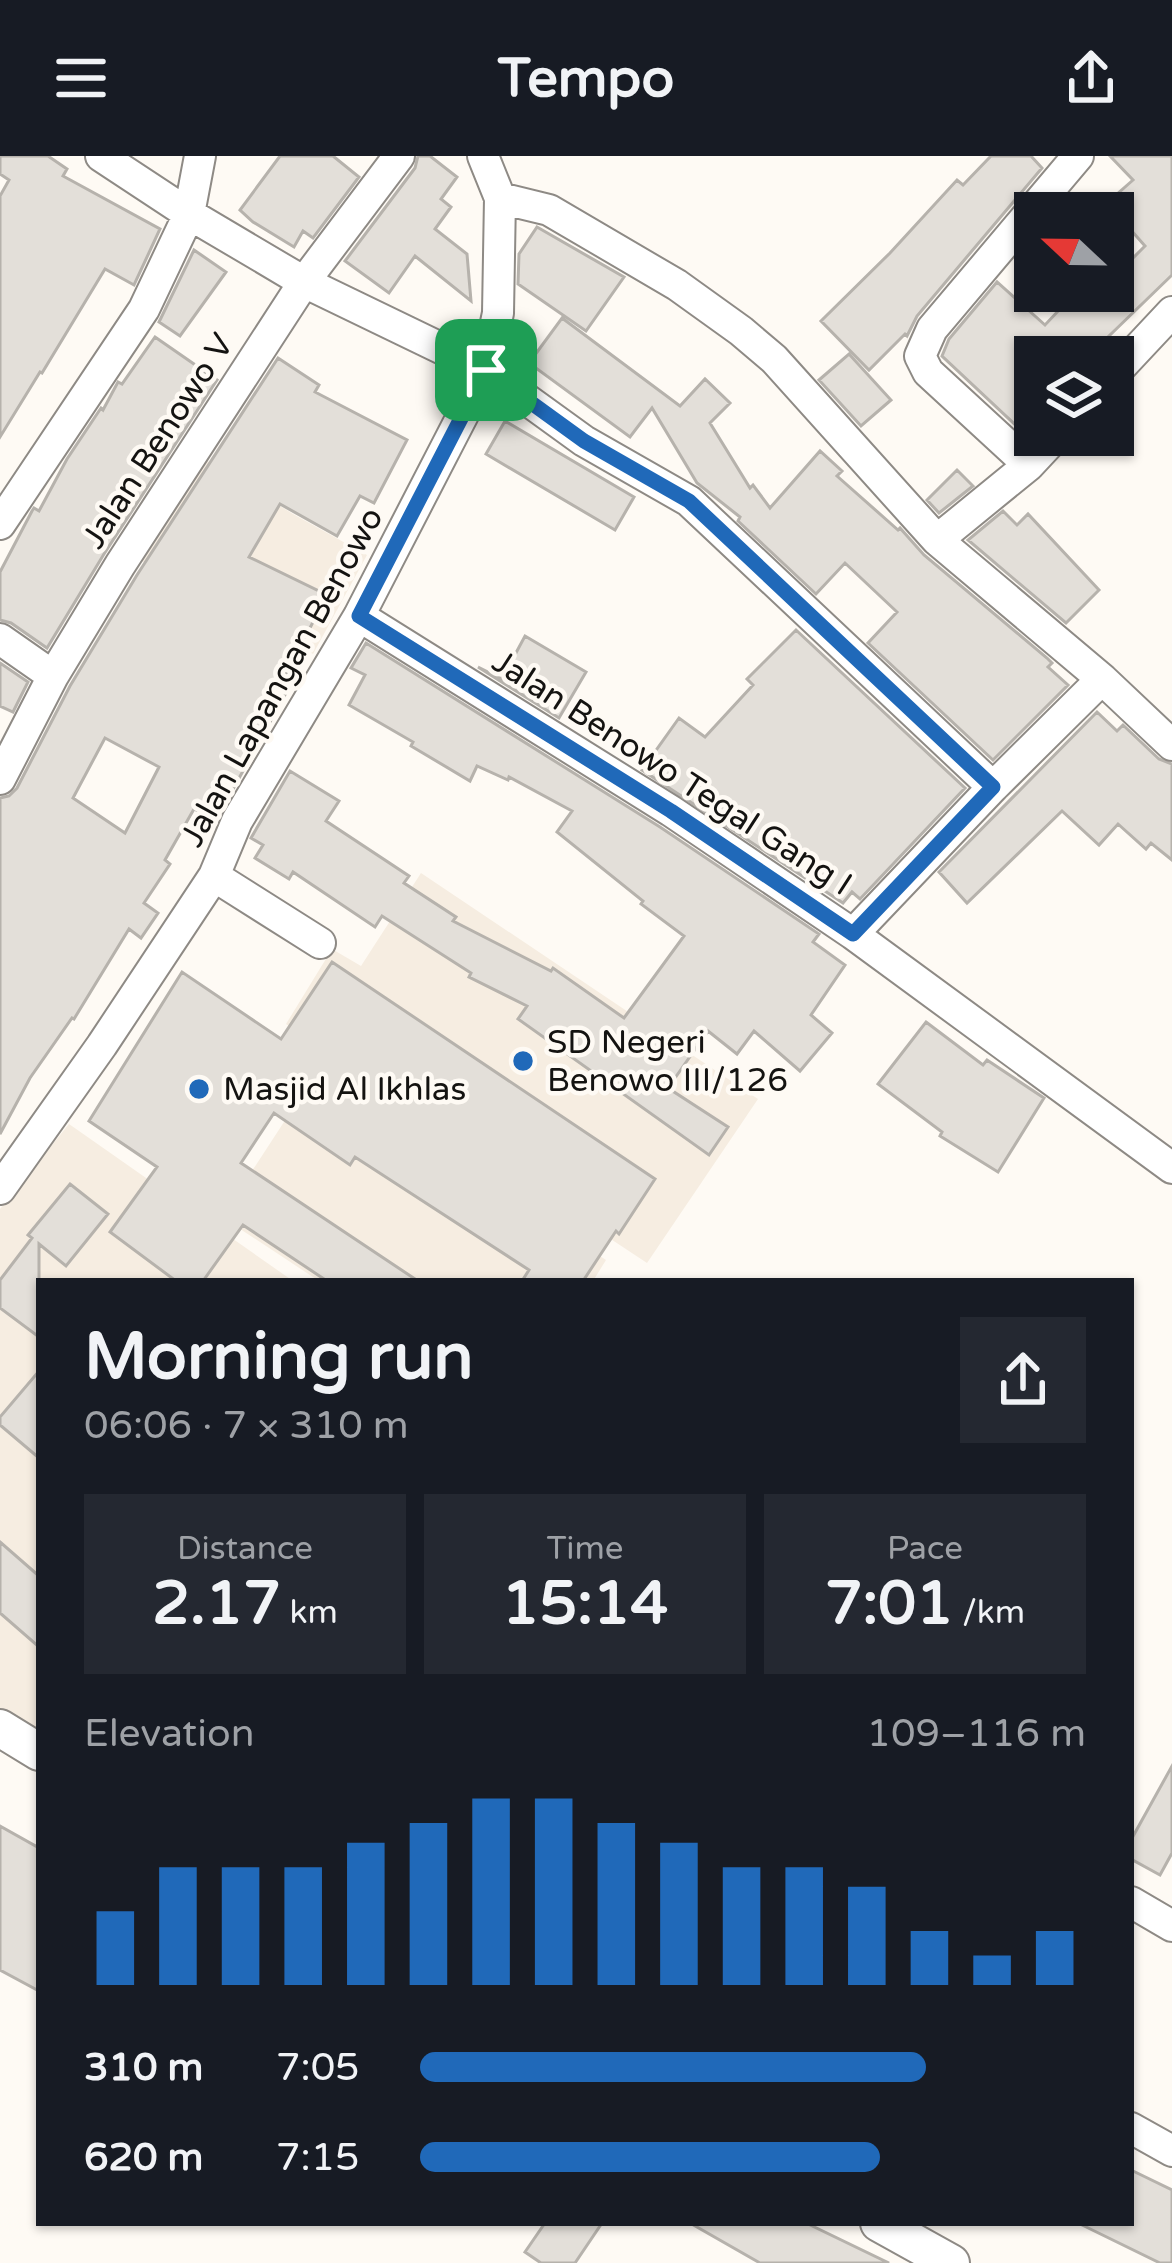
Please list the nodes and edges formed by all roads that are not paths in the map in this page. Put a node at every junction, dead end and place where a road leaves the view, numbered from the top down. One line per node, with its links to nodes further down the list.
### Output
1 (101, 156): 7 (street)
2 (200, 156): 7 (street)
3 (399, 156): 8 (street, Jalan Benowo V)
4 (483, 156): 6 (street, Jalan Lapangan Benowo)
5 (1078, 156): 13 (street)
6 (500, 198): 11 (street, Jalan Lapangan Benowo); 15 (street)
7 (189, 214): 8 (street); 14 (street)
8 (304, 282): 11 (street); 18 (street, Jalan Benowo V)
9 (1172, 312): 10 (street)
10 (1134, 353)
11 (486, 370): 16 (street, Jalan Lapangan Benowo); 22 (street)
12 (1038, 456): 13 (street)
13 (1029, 465): 15 (street)
14 (0, 524)
15 (937, 540): 19 (street)
16 (359, 616): 23 (street, Jalan Lapangan Benowo); 24 (street, Jalan Benowo Tegal Gang I)
17 (0, 639): 18 (street)
18 (53, 676): 21 (street, Jalan Benowo V)
19 (1102, 679): 20 (street); 22 (street)
20 (1172, 745)
21 (0, 779)
22 (993, 787): 24 (street)
23 (214, 876): 25 (street); 27 (street, Jalan Lapangan Benowo)
24 (853, 934): 26 (street, Jalan Benowo Tegal Gang I)
25 (320, 943)
26 (1172, 1168)
27 (0, 1189)
28 (0, 1728): 29 (street)
29 (36, 1750)
30 (1134, 1904): 31 (street)
31 (1172, 1926)
32 (1134, 2130): 33 (street)
33 (1172, 2151)
34 (884, 2226): 35 (street)
35 (951, 2263)

